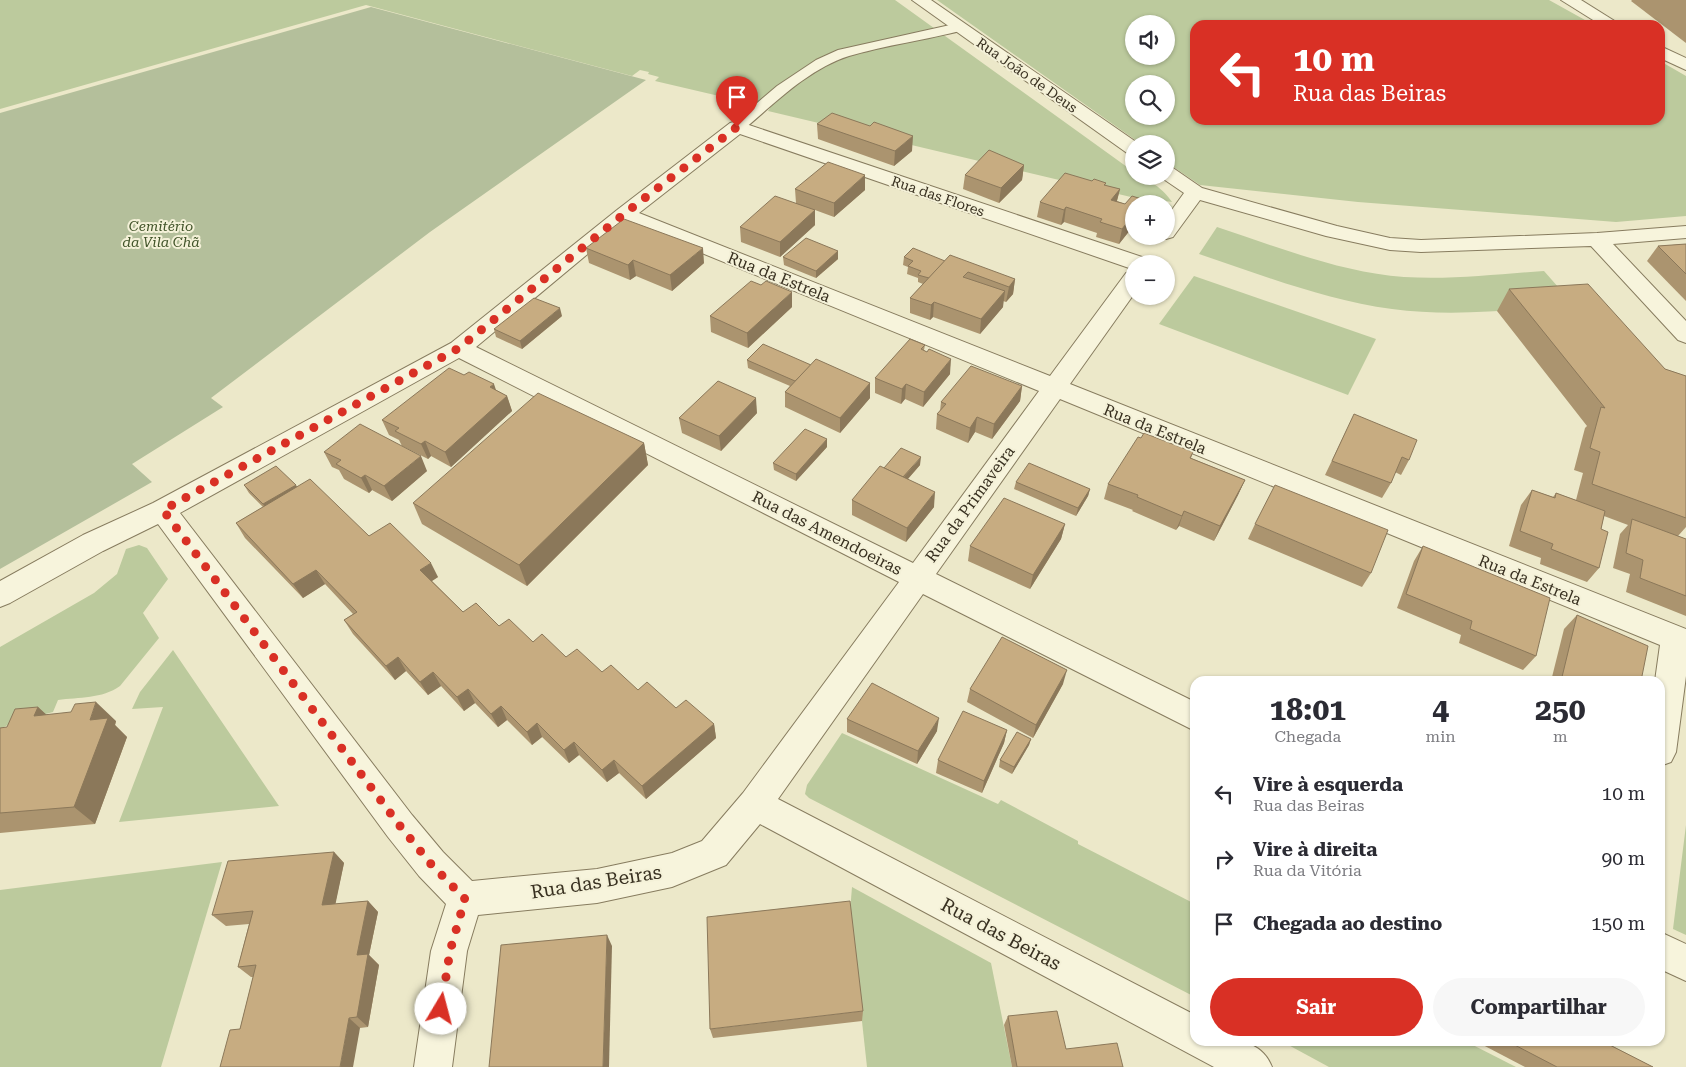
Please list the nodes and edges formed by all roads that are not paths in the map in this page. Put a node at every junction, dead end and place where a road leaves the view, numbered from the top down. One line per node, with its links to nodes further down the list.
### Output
1 (920, 0): 4 (street, Rua João de Deus)
2 (1568, 0): 3 (street)
3 (1605, 20)
4 (959, 28): 7 (lane); 8 (street, Rua João de Deus)
5 (1665, 54): 6 (street)
6 (1686, 65)
7 (737, 127): 11 (street); 15 (street, Rua das Flores)
8 (1125, 143)
9 (1175, 178): 10 (street)
10 (1195, 192): 12 (street); 14 (street)
11 (624, 214): 18 (street); 19 (street, Rua da Estrela)
12 (1175, 220)
13 (1686, 232): 14 (street)
14 (1597, 239): 17 (street)
15 (1125, 259)
16 (1125, 290): 19 (street, Rua da Primaveira)
17 (1686, 335)
18 (459, 348): 20 (street); 21 (street, Rua das Amendoeiras)
19 (1054, 388): 21 (street, Rua da Primaveira); 23 (street, Rua da Estrela)
20 (163, 510): 22 (street); 27 (street)
21 (917, 578): 24 (street, Rua das Amendoeiras); 26 (street, Rua da Primaveira)
22 (0, 595)
23 (1681, 640): 25 (street)
24 (1190, 714)
25 (1665, 725)
26 (755, 804): 27 (street, Rua das Beiras); 30 (street, Rua das Beiras)
27 (465, 899): 32 (street)
28 (1665, 952): 29 (street)
29 (1686, 963)
30 (1190, 1033)
31 (1213, 1046): 33 (street)
32 (433, 1067)
33 (1253, 1067)

